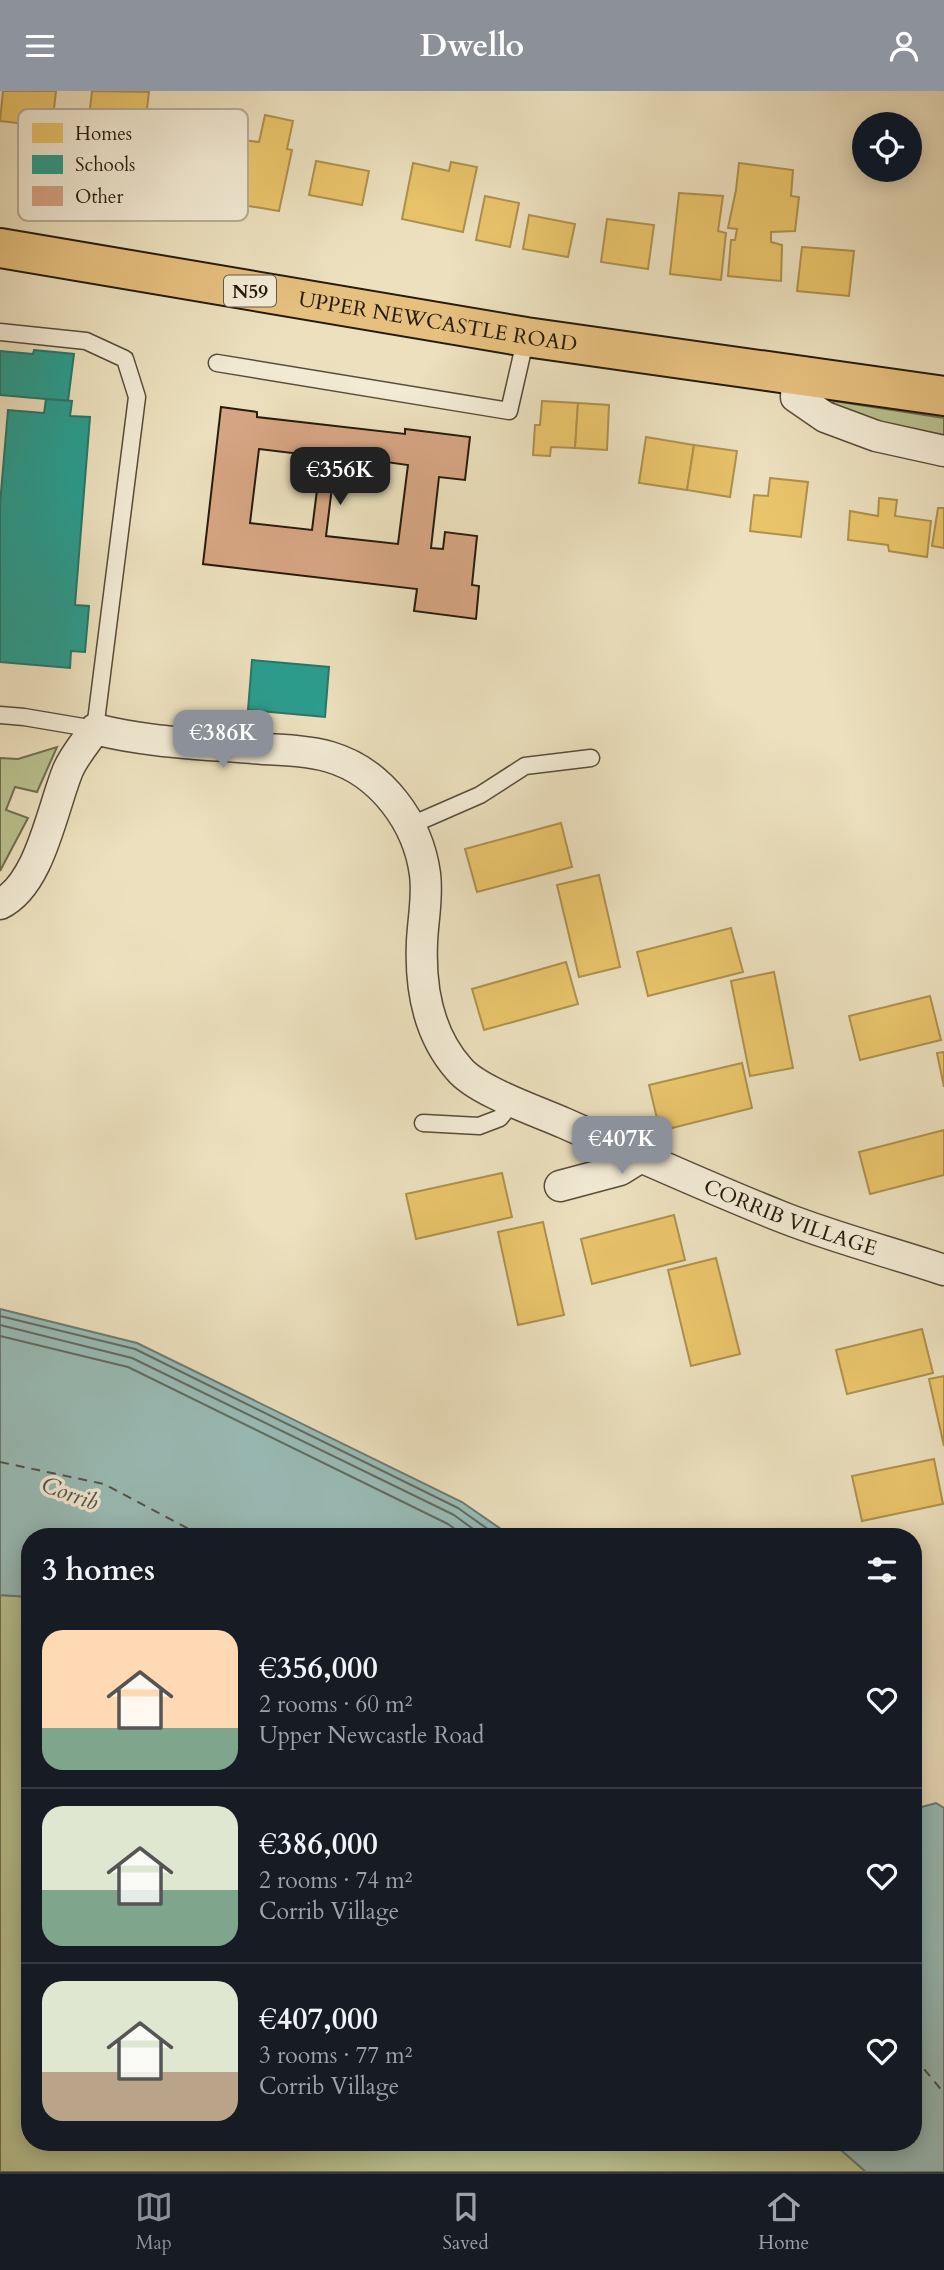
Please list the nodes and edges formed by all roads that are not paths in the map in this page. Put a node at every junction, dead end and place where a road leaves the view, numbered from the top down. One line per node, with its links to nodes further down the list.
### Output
1 (0, 248): 3 (main road, UPPER NEWCASTLE ROAD / N59)
2 (0, 332): 9 (lane)
3 (526, 337): 4 (lane); 5 (main road, UPPER NEWCASTLE ROAD / N59)
4 (218, 363)
5 (797, 375): 6 (main road, UPPER NEWCASTLE ROAD / N59); 7 (street)
6 (944, 396)
7 (944, 451)
8 (0, 715): 9 (lane)
9 (95, 729): 11 (street, CORRIB VILLAGE); 12 (street)
10 (591, 758): 11 (lane)
11 (409, 826): 13 (street, CORRIB VILLAGE)
12 (0, 904)
13 (513, 1101): 14 (lane); 15 (street, CORRIB VILLAGE)
14 (423, 1123)
15 (641, 1157): 16 (street); 17 (street, CORRIB VILLAGE)
16 (560, 1186)
17 (944, 1270)

